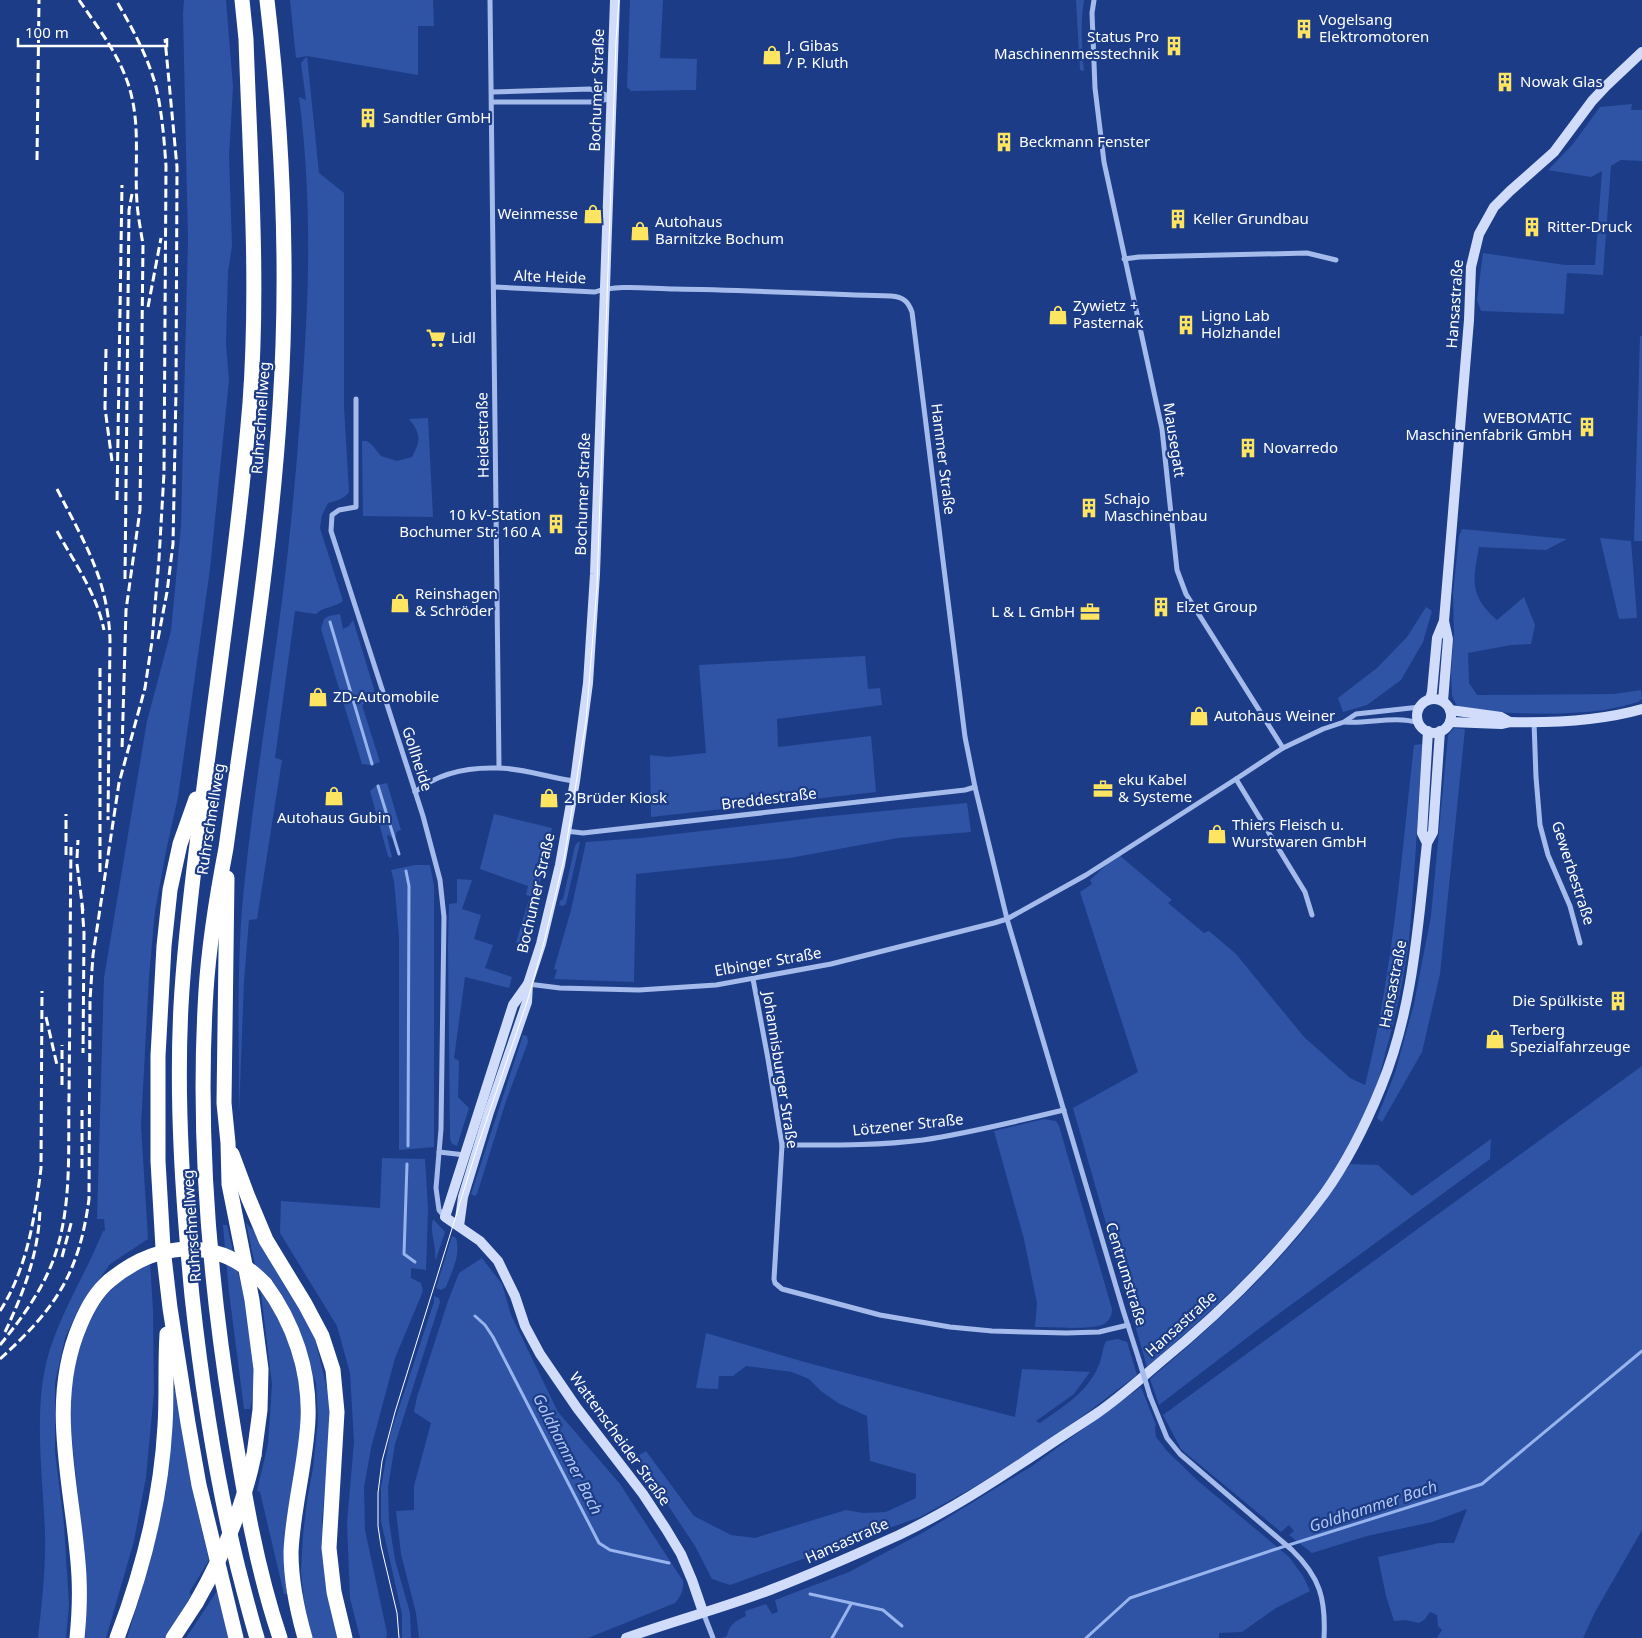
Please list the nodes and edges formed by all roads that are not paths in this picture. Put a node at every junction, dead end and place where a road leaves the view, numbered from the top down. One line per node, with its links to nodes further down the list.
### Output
1 (242, 0): 30 (highway, Ruhrschnellweg)
2 (267, 0): 37 (highway, Ruhrschnellweg)
3 (490, 0): 7 (street, Heidestraße)
4 (615, 0): 8 (street, Bochumer Straße)
5 (1094, 0): 10 (street, Mausegatt)
6 (1642, 52): 15 (street, Hansastraße)
7 (492, 92): 8 (street); 9 (street, Heidestraße)
8 (612, 98): 9 (street); 13 (street, Bochumer Straße)
9 (492, 102): 12 (street, Heidestraße)
10 (1124, 259): 11 (street); 28 (street, Mausegatt)
11 (1336, 260)
12 (494, 287): 13 (street, Alte Heide); 29 (street, Heidestraße)
13 (604, 289): 32 (street, Bochumer Straße); 33 (street, Hammer Straße)
14 (356, 399): 34 (street, Gollheide)
15 (1444, 621): 16 (street, Hansastraße); 17 (street, Hansastraße)
16 (1430, 699): 17 (street); 18 (street)
17 (1443, 701): 20 (street)
18 (1420, 708): 21 (street); 25 (street)
19 (1642, 709): 24 (street)
20 (1450, 710): 22 (street); 23 (street)
21 (1344, 722): 25 (street); 28 (street)
22 (1450, 722): 23 (street); 27 (street)
23 (1510, 722): 24 (street)
24 (1534, 722): 40 (street, Gewerbestraße)
25 (1419, 723): 26 (street)
26 (1428, 731): 27 (street); 36 (street, Hansastraße)
27 (1440, 732): 36 (street, Hansastraße)
28 (1283, 748): 31 (street)
29 (499, 768): 32 (street); 34 (street)
30 (205, 772): 50 (highway); 57 (highway, Ruhrschnellweg)
31 (1236, 779): 38 (street); 39 (street)
32 (575, 781): 35 (street, Bochumer Straße)
33 (975, 788): 35 (street, Breddestraße); 39 (street, Hammer Straße)
34 (414, 792): 46 (street, Gollheide)
35 (566, 830): 42 (street, Bochumer Straße)
36 (1427, 842): 52 (street, Hansastraße)
37 (226, 848): 44 (highway); 58 (highway, Ruhrschnellweg)
38 (1312, 915)
39 (1007, 919): 41 (street, Elbinger Straße); 43 (street, Centrumstraße)
40 (1580, 943)
41 (753, 979): 42 (street, Elbinger Straße); 45 (street, Johannisburger Straße)
42 (528, 984): 47 (street); 49 (street)
43 (1064, 1110): 45 (street, Lötzener Straße); 51 (street, Centrumstraße)
44 (228, 1143): 55 (highway, bridge); 60 (highway)
45 (782, 1145): 51 (street, Johannisburger Straße)
46 (440, 1152): 47 (street); 48 (street, Gollheide)
47 (465, 1155): 48 (street)
48 (445, 1217): 49 (street, Wattenscheider Straße)
49 (459, 1226): 52 (street, Wattenscheider Straße)
50 (170, 1308): 54 (highway); 56 (highway)
51 (1128, 1325): 63 (street, Centrumstraße, bridge)
52 (703, 1612): 61 (street); 62 (street)
53 (77, 1638): 59 (highway, bridge)
54 (117, 1638)
55 (173, 1638)
56 (236, 1638)
57 (257, 1638)
58 (280, 1638)
59 (305, 1638)
60 (345, 1638)
61 (626, 1638)
62 (713, 1638)
63 (1324, 1638)

